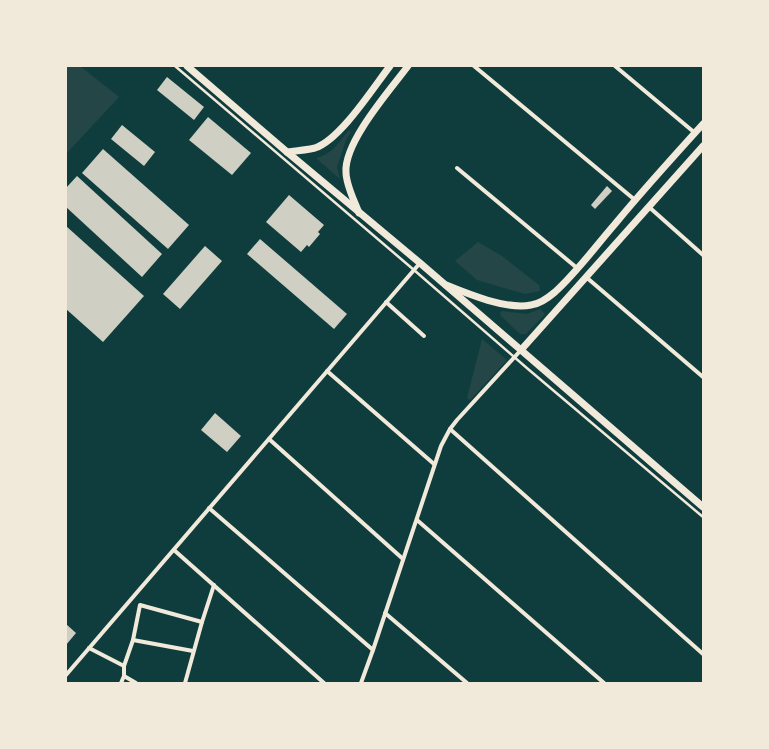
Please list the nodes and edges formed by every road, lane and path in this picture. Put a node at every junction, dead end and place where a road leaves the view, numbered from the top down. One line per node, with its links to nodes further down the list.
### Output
1 (175, 66): 18 (lane)
2 (187, 66): 10 (main road)
3 (390, 66): 10 (main road)
4 (408, 66): 14 (main road)
5 (474, 66): 12 (street)
6 (615, 66): 8 (street)
7 (703, 124): 8 (main road)
8 (695, 133): 12 (main road)
9 (703, 146): 13 (main road)
10 (287, 152): 14 (main road)
11 (458, 168): 17 (street)
12 (635, 200): 17 (main road)
13 (649, 207): 15 (street); 19 (main road)
14 (359, 213): 16 (main road)
15 (703, 255)
16 (420, 263): 18 (street); 20 (main road)
17 (577, 268): 19 (main road); 20 (main road)
18 (414, 270): 21 (street); 24 (lane)
19 (586, 276): 23 (main road); 26 (street)
20 (443, 283): 23 (main road)
21 (386, 302): 22 (street); 25 (street)
22 (424, 336)
23 (521, 350): 24 (street); 30 (main road)
24 (514, 357): 27 (street); 32 (lane)
25 (327, 371): 28 (street); 29 (street)
26 (703, 377)
27 (450, 429): 29 (street); 43 (street)
28 (269, 438): 31 (street); 35 (street)
29 (434, 464): 33 (street)
30 (703, 507)
31 (209, 508): 34 (street); 41 (street)
32 (703, 517)
33 (417, 520): 35 (street); 53 (street)
34 (174, 550): 36 (street); 40 (street)
35 (404, 559): 37 (street)
36 (214, 585): 38 (street); 50 (street)
37 (385, 613): 41 (street); 52 (street)
38 (202, 622): 39 (street); 42 (street)
39 (133, 640): 42 (street); 44 (street)
40 (89, 648): 44 (street); 45 (street)
41 (373, 650): 51 (street)
42 (193, 651): 49 (street)
43 (703, 654)
44 (124, 666): 46 (street)
45 (66, 675)
46 (124, 676): 47 (street); 48 (street)
47 (121, 683)
48 (136, 683)
49 (185, 683)
50 (324, 683)
51 (361, 683)
52 (467, 683)
53 (604, 683)

